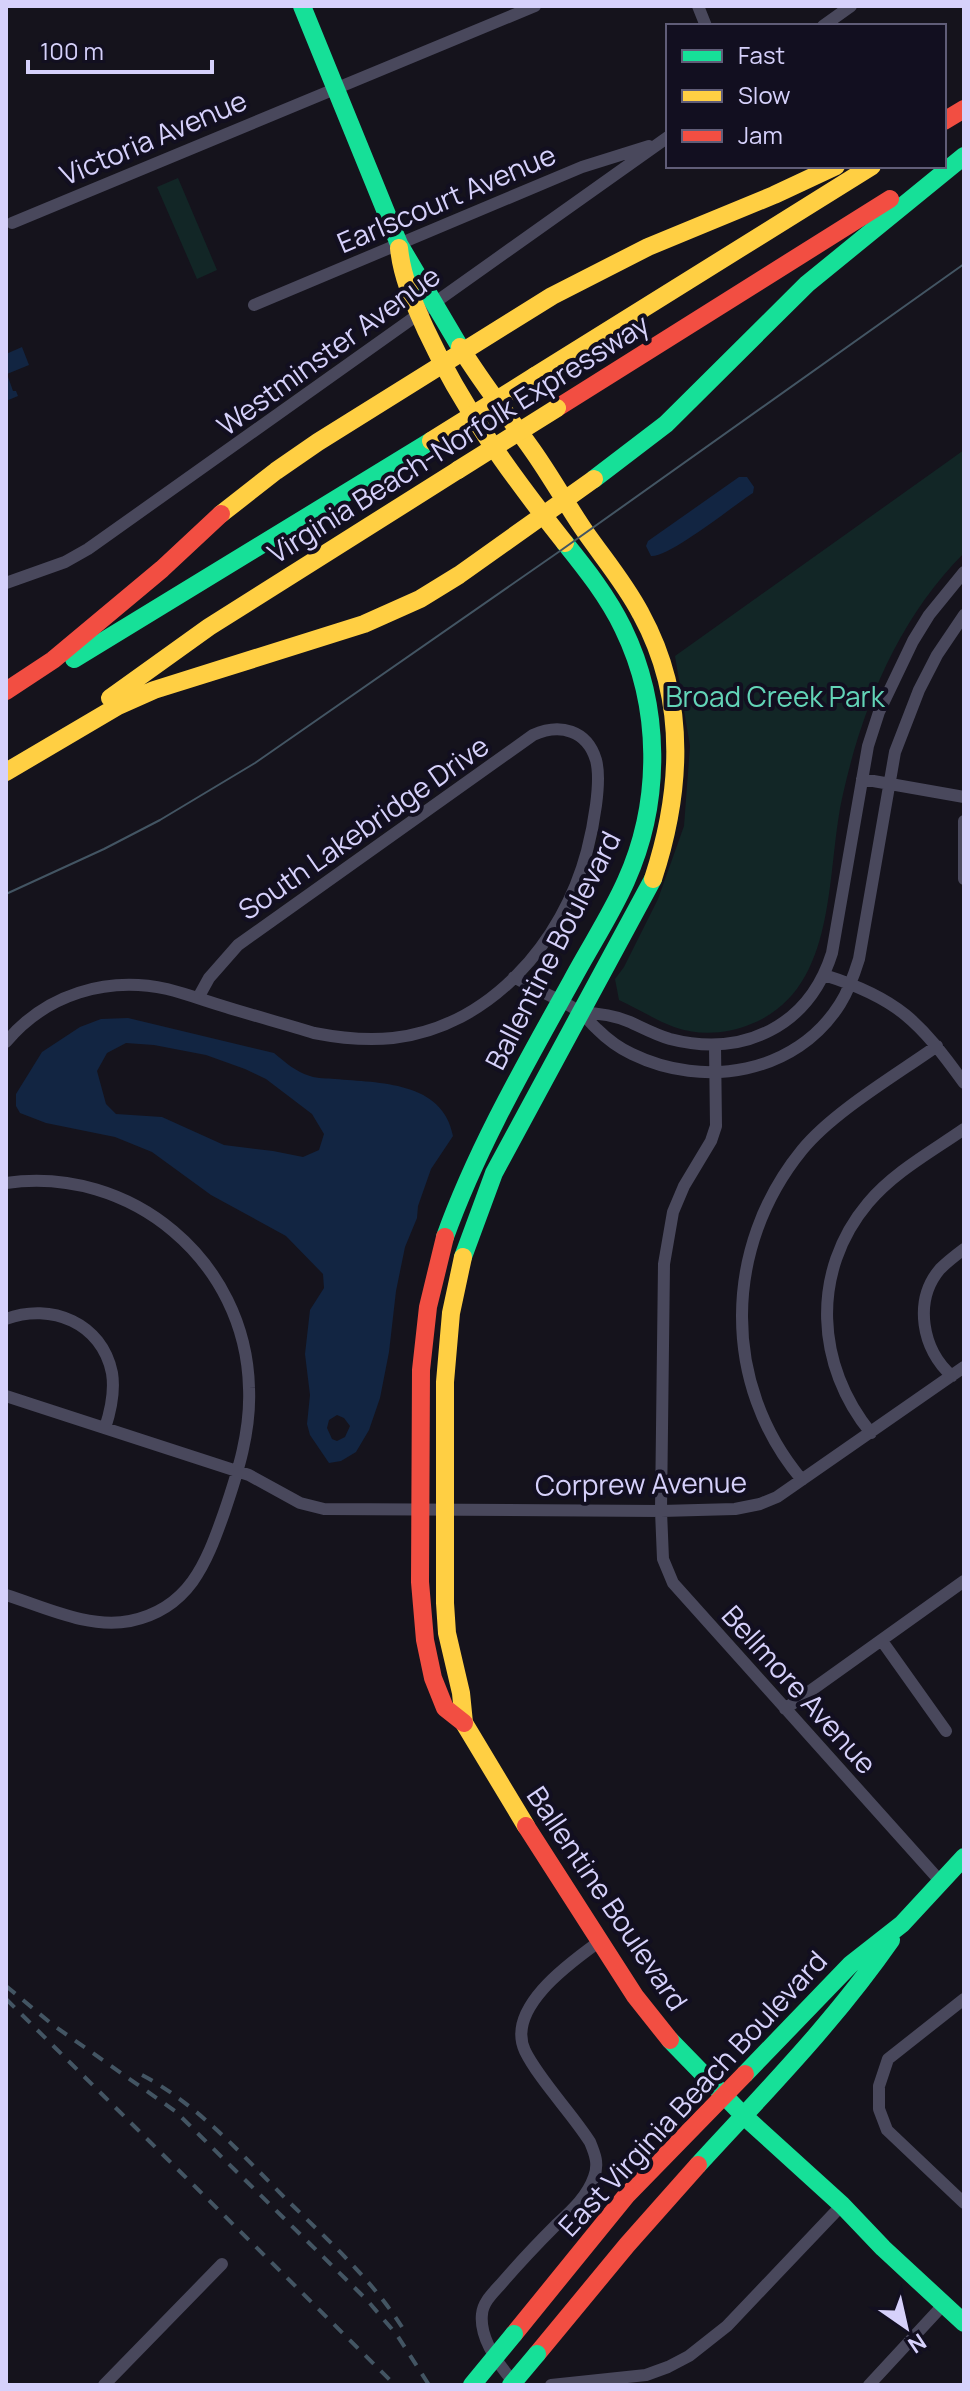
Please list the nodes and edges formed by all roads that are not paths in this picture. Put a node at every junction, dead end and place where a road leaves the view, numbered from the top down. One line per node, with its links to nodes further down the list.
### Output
1 (302, 6): 5 (main road, Ballentine Boulevard)
2 (535, 6): 5 (street, Victoria Avenue)
3 (851, 6): 4 (street)
4 (826, 24)
5 (336, 88): 12 (street, Victoria Avenue); 13 (main road, Ballentine Boulevard)
6 (664, 140): 13 (street, Earlscourt Avenue); 15 (street, Westminster Avenue)
7 (964, 154): 8 (main road, Virginia Beach-Norfolk Expressway); 18 (main road)
8 (946, 165)
9 (832, 168): 16 (main road)
10 (869, 168): 24 (main road, Virginia Beach-Norfolk Expressway, bridge)
11 (941, 168): 25 (main road, Virginia Beach-Norfolk Expressway, bridge)
12 (12, 223)
13 (399, 244): 14 (street, Earlscourt Avenue); 15 (main road, Ballentine Boulevard)
14 (254, 305)
15 (427, 308): 16 (main road, Ballentine Boulevard); 17 (main road, Ballentine Boulevard); 21 (street, Westminster Avenue)
16 (463, 352): 17 (main road); 18 (main road, Ballentine Boulevard)
17 (442, 365): 19 (main road, Ballentine Boulevard); 23 (main road)
18 (566, 500): 19 (main road); 37 (main road, Ballentine Boulevard)
19 (543, 515): 26 (main road); 36 (main road, Ballentine Boulevard)
20 (964, 572): 27 (street)
21 (6, 583)
22 (964, 615): 28 (street)
23 (6, 691)
24 (6, 701)
25 (6, 763)
26 (6, 772)
27 (862, 779): 28 (street); 32 (street)
28 (890, 784): 29 (street); 34 (street)
29 (964, 797)
30 (964, 821): 31 (street)
31 (964, 879)
32 (824, 975): 34 (street); 39 (street)
33 (514, 977): 35 (street); 35 (street, South Lakebridge Drive); 36 (street)
34 (851, 983): 40 (street); 41 (street)
35 (198, 998): 38 (street)
36 (560, 1002): 37 (street); 55 (main road, Ballentine Boulevard)
37 (581, 1013): 39 (street); 41 (street); 54 (main road, Ballentine Boulevard)
38 (6, 1042)
39 (715, 1045): 41 (street, Bellmore Avenue)
40 (937, 1046): 42 (street); 53 (street)
41 (717, 1073): 56 (street, Bellmore Avenue)
42 (964, 1083)
43 (964, 1129): 51 (street)
44 (6, 1183): 52 (street)
45 (964, 1249): 48 (street)
46 (6, 1319): 50 (street)
47 (964, 1367): 48 (street, Corprew Avenue)
48 (952, 1376): 51 (street, Corprew Avenue)
49 (6, 1396): 50 (street, Corprew Avenue)
50 (105, 1428): 52 (street, Corprew Avenue)
51 (871, 1433): 53 (street, Corprew Avenue)
52 (238, 1471): 55 (street, Corprew Avenue); 58 (street)
53 (802, 1480): 56 (street, Corprew Avenue)
54 (445, 1508): 55 (street, Corprew Avenue); 56 (street, Corprew Avenue); 61 (main road, Ballentine Boulevard)
55 (421, 1509): 61 (main road, Ballentine Boulevard)
56 (661, 1511): 60 (street, Bellmore Avenue)
57 (964, 1581): 59 (street)
58 (6, 1595)
59 (882, 1641): 60 (street); 62 (street)
60 (785, 1709): 64 (street, Bellmore Avenue)
61 (464, 1723): 66 (main road, Ballentine Boulevard)
62 (946, 1731)
63 (964, 1857): 64 (main road, East Virginia Beach Boulevard)
64 (941, 1882): 65 (main road, East Virginia Beach Boulevard)
65 (902, 1924): 68 (main road, East Virginia Beach Boulevard); 69 (main road, East Virginia Beach Boulevard)
66 (600, 1941): 68 (main road, Ballentine Boulevard); 79 (street)
67 (964, 1999): 71 (street)
68 (723, 2096): 69 (main road, Ballentine Boulevard); 78 (main road, East Virginia Beach Boulevard, bridge)
69 (744, 2116): 73 (main road, Ballentine Boulevard); 79 (main road, East Virginia Beach Boulevard, bridge)
70 (964, 2183): 71 (street)
71 (951, 2193): 72 (street)
72 (964, 2203)
73 (842, 2205): 75 (main road, Ballentine Boulevard); 80 (street)
74 (222, 2264): 77 (street)
75 (944, 2304): 76 (main road, Ballentine Boulevard); 81 (street)
76 (964, 2323)
77 (104, 2385)
78 (472, 2385)
79 (514, 2385)
80 (551, 2385)
81 (869, 2385)

